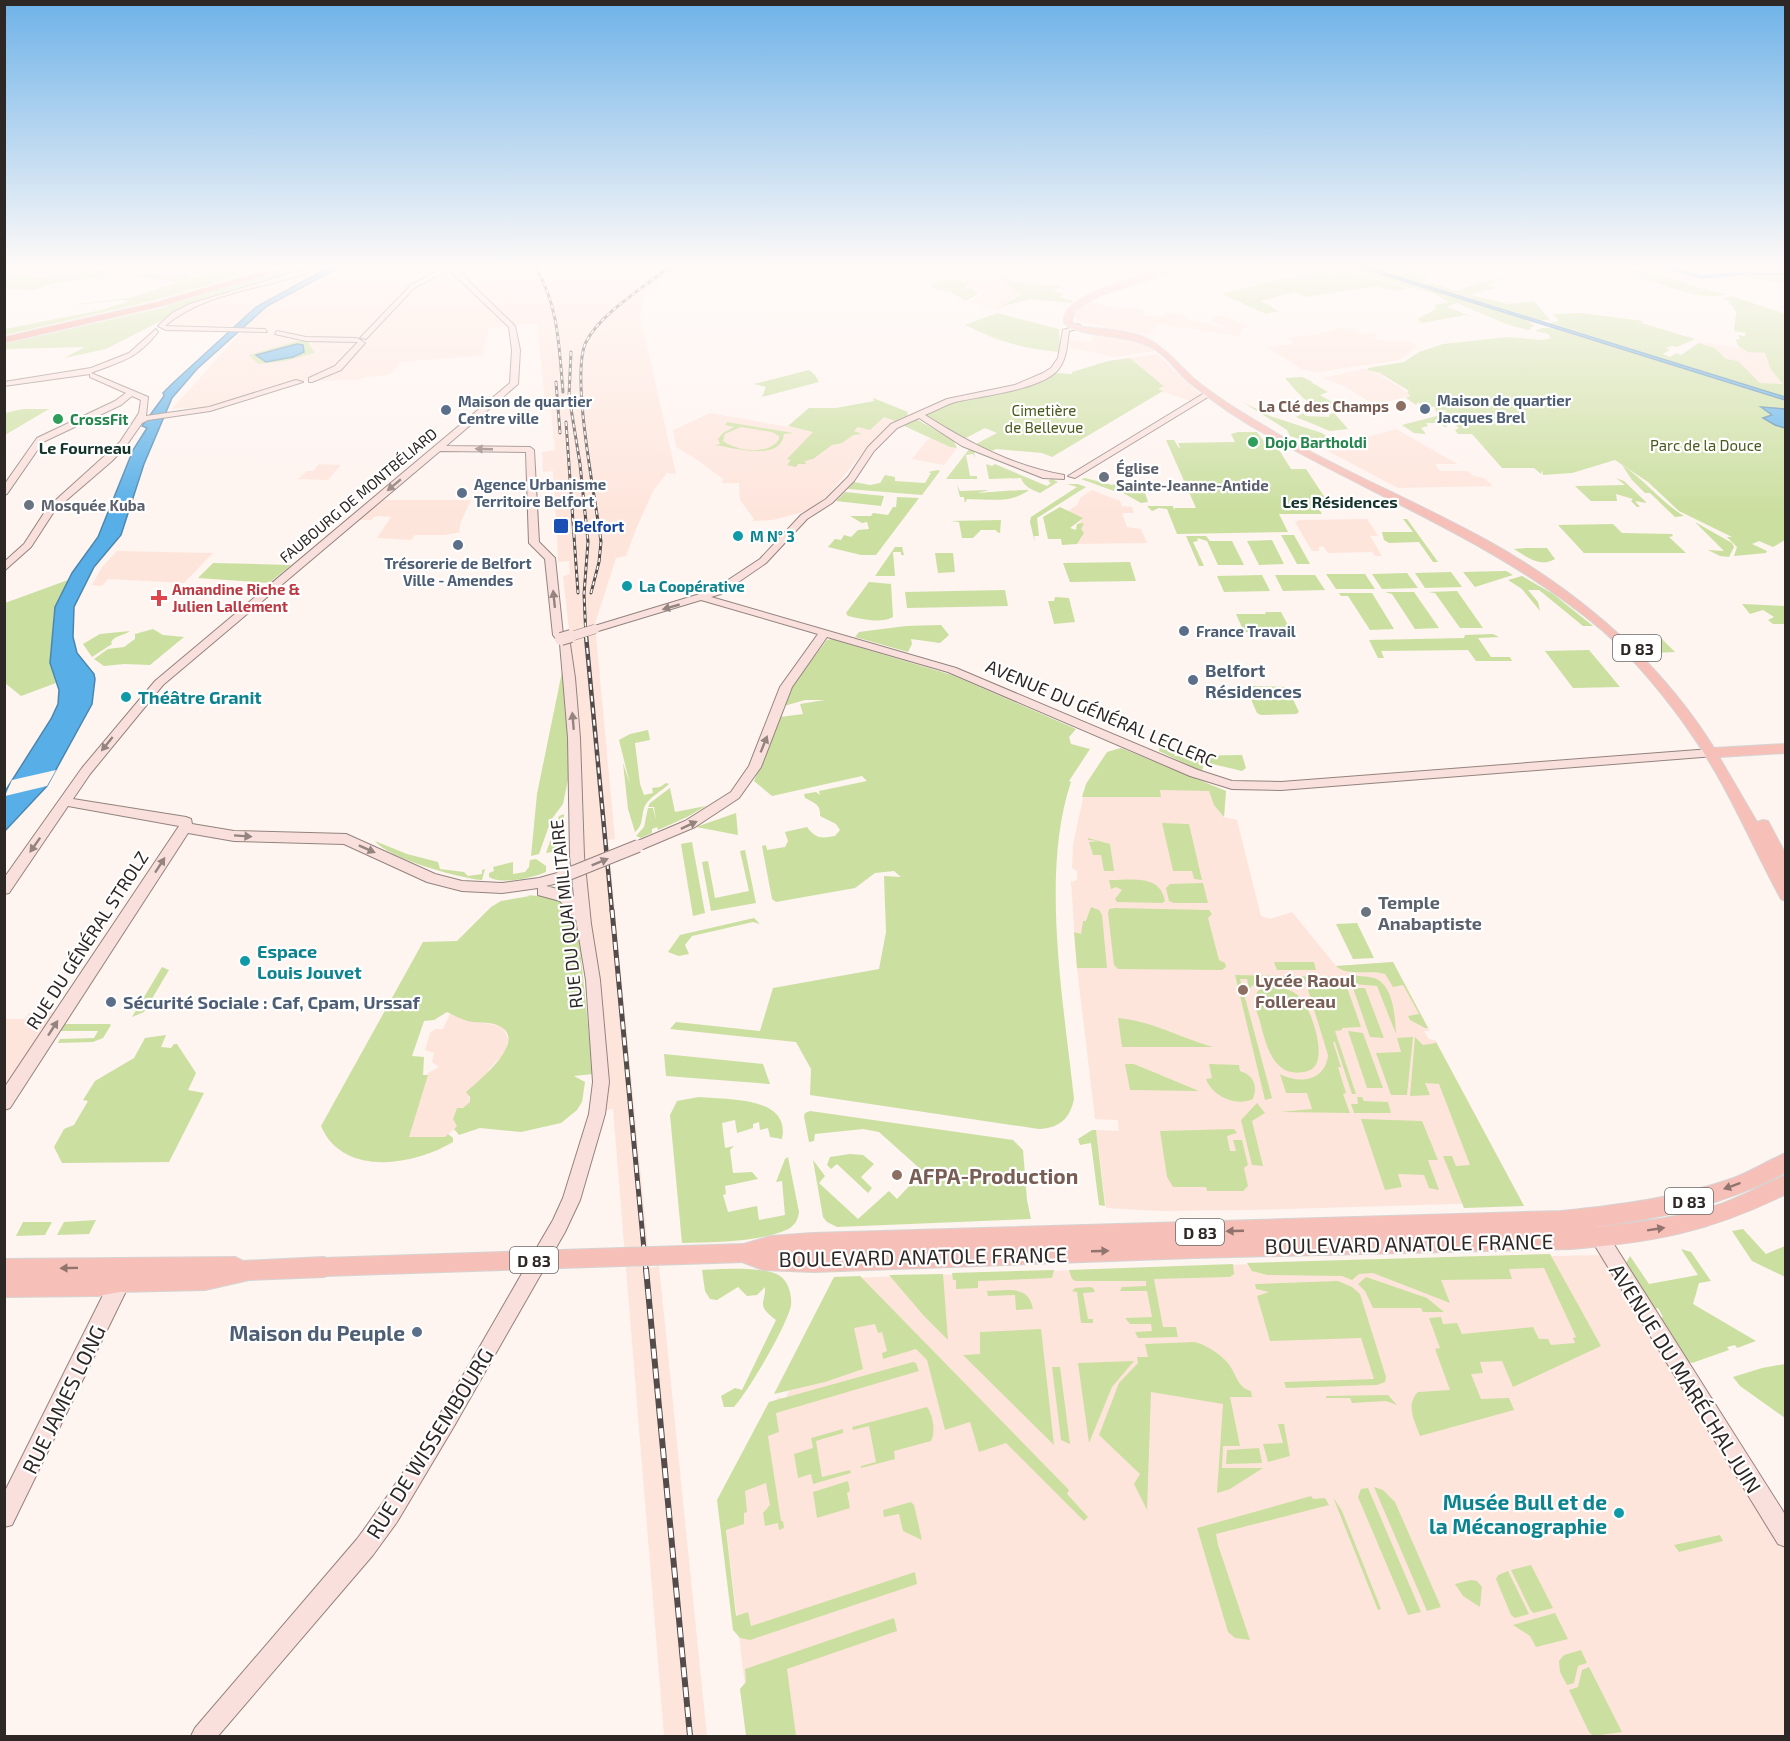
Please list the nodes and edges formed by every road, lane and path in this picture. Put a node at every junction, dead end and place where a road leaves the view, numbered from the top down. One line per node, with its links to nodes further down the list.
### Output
1 (140, 349): 7 (street)
2 (353, 349): 12 (street)
3 (515, 349): 13 (street, FAUBOURG DE MONTBÉLIARD)
4 (1064, 349): 11 (street)
5 (1160, 349): 9 (main road, D 83)
6 (1167, 349): 20 (main road, D 83)
7 (96, 372): 8 (street); 10 (street)
8 (4, 384)
9 (1209, 394): 11 (street); 20 (main road, D 83)
10 (127, 395): 12 (street); 14 (street)
11 (918, 414): 16 (street)
12 (142, 418): 15 (street)
13 (439, 447): 18 (street, RUE DU QUAI MILITAIRE, one-way to 13); 22 (street, FAUBOURG DE MONTBÉLIARD, one-way to 22)
14 (4, 492)
15 (4, 568)
16 (704, 598): 17 (street, AVENUE DU GÉNÉRAL LECLERC); 18 (street, one-way to 18, bridge)
17 (824, 633): 20 (street, AVENUE DU GÉNÉRAL LECLERC); 24 (street, one-way to 17, bridge)
18 (561, 639): 21 (street, RUE DU QUAI MILITAIRE, one-way to 18)
19 (1785, 748): 20 (main road, AVENUE DU GÉNÉRAL LECLERC)
20 (1716, 753): 25 (main road, D 83); 28 (main road, D 83)
21 (574, 765): 27 (street); 29 (street, RUE DU QUAI MILITAIRE)
22 (67, 801): 23 (street); 26 (street, FAUBOURG DE MONTBÉLIARD, one-way to 26)
23 (185, 825): 24 (street, one-way to 24); 30 (street, RUE DU GÉNÉRAL STROLZ, one-way to 23)
24 (388, 858): 27 (street)
25 (1785, 871)
26 (4, 889)
27 (543, 891): 29 (street)
28 (1785, 895)
29 (584, 924): 31 (street, RUE DU QUAI MILITAIRE)
30 (4, 1104)
31 (597, 1114): 43 (street, RUE DE WISSEMBOURG)
32 (1785, 1162): 34 (main road, BOULEVARD ANATOLE FRANCE / D 83, one-way to 34)
33 (1785, 1184): 35 (main road, BOULEVARD ANATOLE FRANCE / D 83, one-way to 33)
34 (1587, 1218): 35 (street, AVENUE DU MARÉCHAL JUIN); 36 (main road, BOULEVARD ANATOLE FRANCE / D 83, one-way to 36)
35 (1598, 1237): 36 (main road, BOULEVARD ANATOLE FRANCE / D 83, one-way to 35); 42 (street, AVENUE DU MARÉCHAL JUIN)
36 (744, 1253): 38 (main road, D 83, bridge)
37 (4, 1269): 38 (main road, D 83, one-way to 37)
38 (249, 1270): 39 (main road, D 83)
39 (120, 1282): 40 (main road, D 83); 41 (street, RUE JAMES LONG)
40 (4, 1287)
41 (4, 1517)
42 (1785, 1536)
43 (203, 1737)

